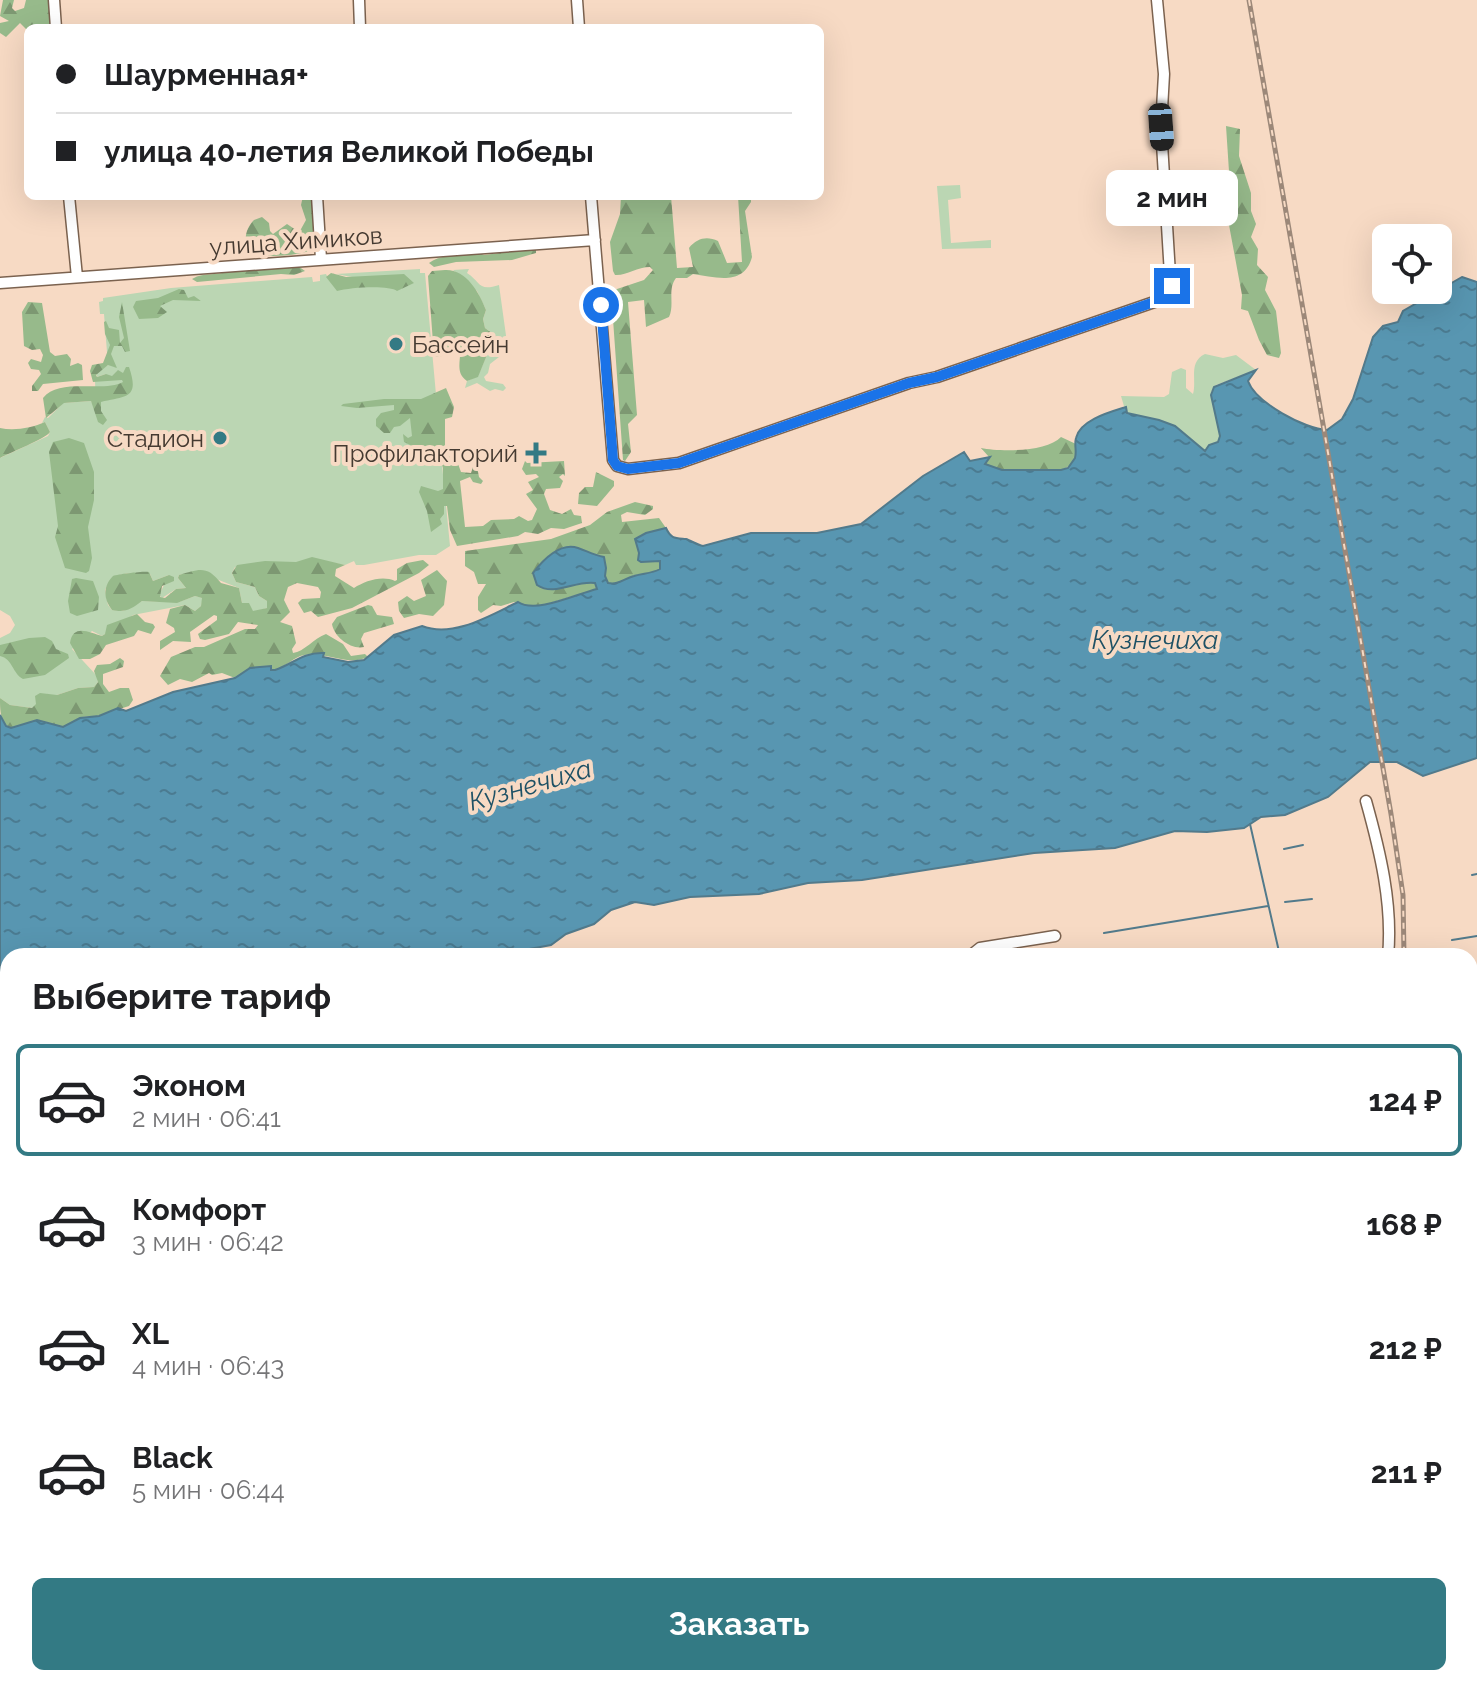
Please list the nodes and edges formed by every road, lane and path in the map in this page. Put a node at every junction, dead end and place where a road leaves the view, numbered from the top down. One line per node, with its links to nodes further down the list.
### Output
1 (54, 0): 5 (street)
2 (359, 0): 6 (street)
3 (577, 0): 7 (street)
4 (1157, 0): 11 (street)
5 (56, 24)
6 (360, 24)
7 (579, 24)
8 (69, 200): 13 (street)
9 (317, 200): 12 (street)
10 (591, 200): 11 (street)
11 (595, 240): 12 (street, улица Химиков)
12 (321, 259): 13 (street, улица Химиков)
13 (77, 277): 14 (street, улица Химиков)
14 (0, 283)
15 (1366, 801): 18 (street)
16 (1055, 936): 17 (street)
17 (980, 948)
18 (1389, 948)

